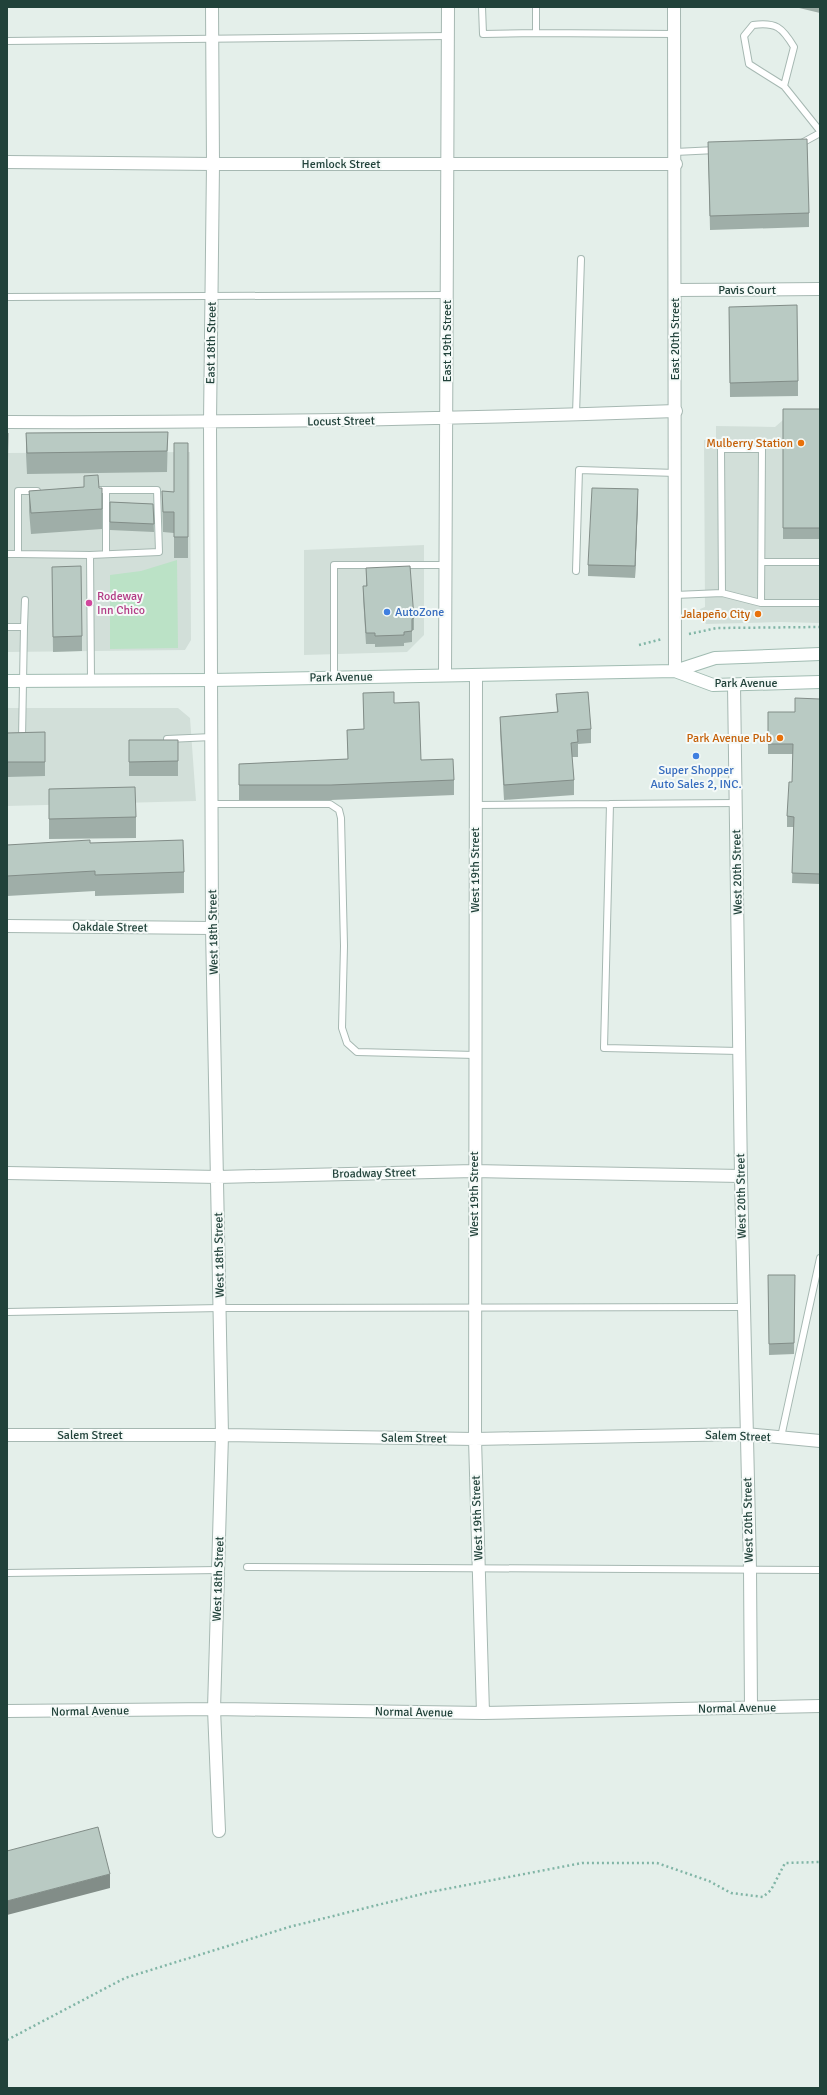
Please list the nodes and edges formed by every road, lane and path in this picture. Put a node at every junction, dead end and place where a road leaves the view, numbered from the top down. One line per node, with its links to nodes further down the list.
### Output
1 (212, 7): 9 (street, East 18th Street)
2 (448, 7): 8 (street, East 19th Street)
3 (482, 7): 6 (lane)
4 (536, 7): 6 (lane)
5 (674, 7): 7 (street, East 20th Street)
6 (536, 33): 7 (lane)
7 (675, 34): 15 (street, East 20th Street)
8 (448, 36): 9 (lane); 18 (street, East 19th Street)
9 (212, 39): 10 (lane); 17 (street, East 18th Street)
10 (7, 41)
11 (784, 86): 11 (lane); 12 (lane)
12 (820, 132): 13 (lane)
13 (796, 147)
14 (721, 150): 15 (lane)
15 (675, 158): 18 (street, Hemlock Street); 21 (street, East 20th Street)
16 (7, 162): 17 (street, Hemlock Street)
17 (213, 164): 18 (street, Hemlock Street); 23 (street, East 18th Street)
18 (446, 164): 22 (street, East 19th Street)
19 (580, 259): 26 (lane)
20 (820, 289): 21 (street, Pavis Court)
21 (675, 290): 25 (street, East 20th Street)
22 (447, 295): 23 (lane); 27 (street, East 19th Street)
23 (212, 296): 24 (lane); 29 (street, East 18th Street)
24 (7, 297)
25 (676, 411): 26 (street, Locust Street); 30 (street, East 20th Street)
26 (576, 414): 27 (street, Locust Street)
27 (447, 419): 29 (street, Locust Street); 40 (street, East 19th Street)
28 (7, 422): 29 (street, Locust Street)
29 (210, 423): 59 (street, East 18th Street)
30 (676, 473): 41 (lane); 43 (street, East 20th Street)
31 (84, 490): 32 (lane)
32 (106, 490): 36 (lane); 36 (lane)
33 (47, 491): 35 (lane)
34 (7, 554): 35 (lane)
35 (18, 554): 37 (lane)
36 (106, 554): 37 (lane)
37 (90, 555): 58 (lane)
38 (762, 562): 39 (lane); 42 (lane); 45 (lane)
39 (820, 562)
40 (446, 565): 55 (street, East 19th Street); 57 (lane)
41 (576, 571)
42 (722, 593): 43 (lane); 45 (lane)
43 (675, 595): 54 (street, East 20th Street)
44 (26, 600): 48 (lane)
45 (761, 603): 46 (lane)
46 (820, 603)
47 (7, 627): 48 (lane)
48 (24, 627): 61 (lane)
49 (820, 628): 50 (path)
50 (686, 634)
51 (664, 639): 52 (path)
52 (639, 645)
53 (820, 654): 54 (street, Park Avenue)
54 (675, 671): 56 (street, Park Avenue); 63 (street, Park Avenue)
55 (445, 675): 56 (street, Park Avenue); 57 (street, Park Avenue)
56 (476, 675): 70 (street, West 19th Street)
57 (334, 677): 59 (street, Park Avenue)
58 (91, 680): 59 (street, Park Avenue); 61 (street, Park Avenue)
59 (211, 680): 64 (street, West 18th Street)
60 (7, 681): 61 (street, Park Avenue)
61 (23, 681): 65 (lane)
62 (820, 682): 63 (street, Park Avenue)
63 (734, 685): 67 (street, West 20th Street)
64 (212, 737): 66 (lane); 68 (street, West 18th Street)
65 (22, 738)
66 (167, 739)
67 (736, 803): 69 (lane); 73 (street, West 20th Street)
68 (212, 804): 72 (street, West 18th Street); 74 (lane)
69 (610, 804): 70 (lane); 73 (lane)
70 (476, 805): 74 (street, West 19th Street)
71 (7, 926): 72 (street, Oakdale Street)
72 (212, 928): 78 (street, West 18th Street)
73 (739, 1051): 77 (street, West 20th Street)
74 (475, 1054): 75 (street, West 19th Street)
75 (474, 1171): 77 (street, Broadway Street); 78 (street, Broadway Street); 82 (street, West 19th Street)
76 (7, 1173): 78 (street, Broadway Street)
77 (740, 1176): 80 (street, West 20th Street)
78 (218, 1177): 81 (street, West 18th Street)
79 (820, 1258): 87 (lane)
80 (744, 1307): 82 (lane); 84 (street, West 20th Street)
81 (220, 1308): 82 (lane); 83 (lane); 86 (street, West 18th Street)
82 (475, 1308): 88 (street, West 19th Street)
83 (7, 1312)
84 (746, 1434): 87 (street, Salem Street); 88 (street, Salem Street); 92 (street, West 20th Street)
85 (7, 1435): 86 (street, Salem Street)
86 (222, 1435): 88 (street, Salem Street); 93 (street, West 18th Street)
87 (781, 1437): 89 (street, Salem Street)
88 (475, 1439): 91 (street, West 19th Street)
89 (820, 1441)
90 (247, 1567): 91 (lane)
91 (479, 1568): 92 (lane); 100 (street, West 19th Street)
92 (750, 1569): 94 (lane); 97 (street, West 20th Street)
93 (218, 1570): 95 (lane); 98 (street, West 18th Street)
94 (820, 1570)
95 (7, 1573)
96 (820, 1706): 97 (street, Normal Avenue)
97 (751, 1708): 100 (street, Normal Avenue)
98 (214, 1710): 99 (street, Normal Avenue); 100 (street, Normal Avenue); 101 (street, West 18th Street)
99 (7, 1712)
100 (483, 1713)
101 (219, 1831)
102 (820, 1862): 103 (path)
103 (7, 2040)

